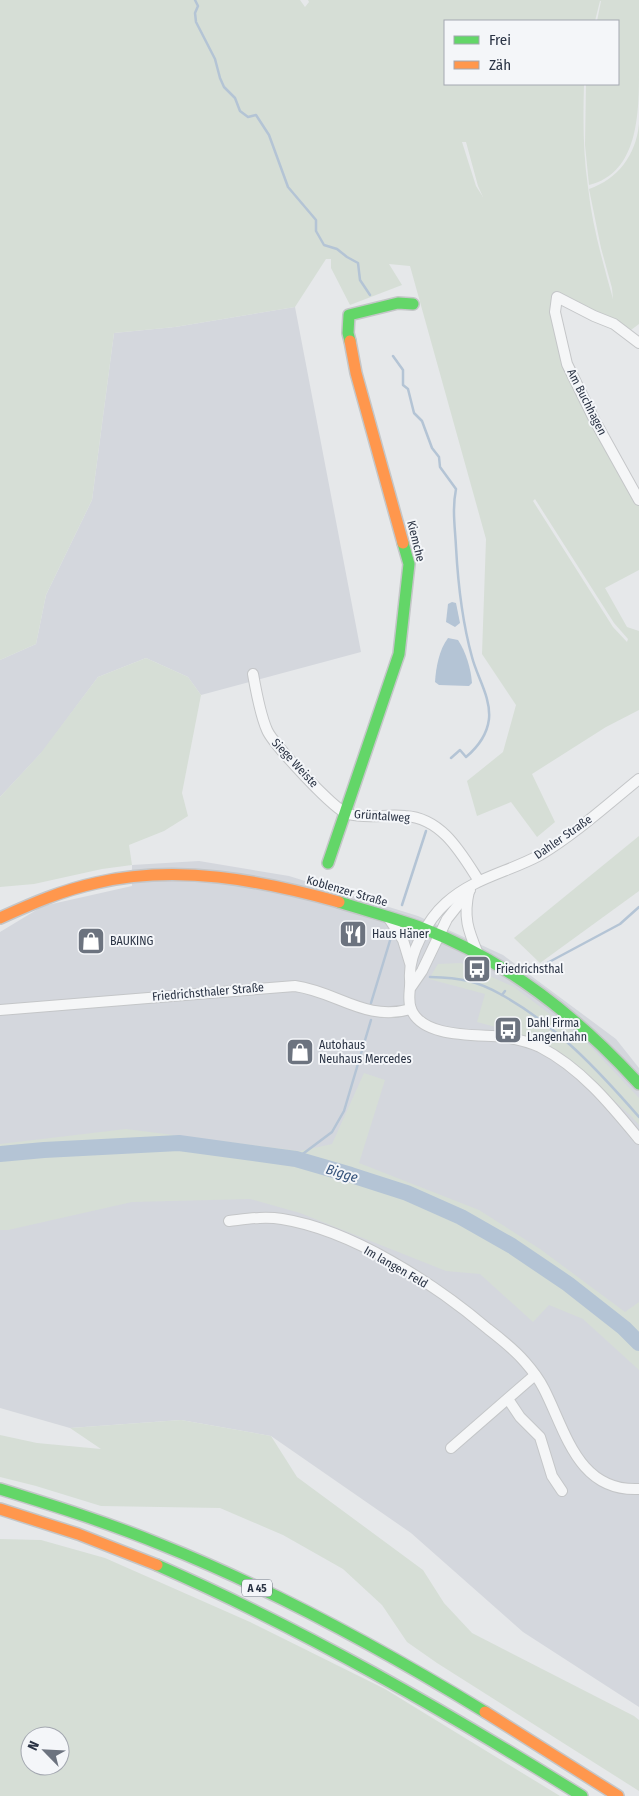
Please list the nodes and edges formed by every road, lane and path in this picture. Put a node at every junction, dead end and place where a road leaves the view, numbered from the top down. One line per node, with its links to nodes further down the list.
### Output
1 (413, 304): 6 (main road, Kiemche)
2 (639, 343): 3 (street, Am Buchhagen)
3 (639, 500)
4 (253, 674): 6 (street, Siege Weiste)
5 (639, 779): 8 (street, Dahler Straße)
6 (346, 814): 7 (main road, Kiemche); 8 (street, Grüntalweg)
7 (328, 863)
8 (479, 880): 9 (street, Dahler Straße); 12 (street, Dahler Straße)
9 (470, 890): 13 (street, Dahler Straße); 14 (street)
10 (388, 917): 11 (main road, Koblenzer Straße); 12 (main road, Koblenzer Straße); 15 (street)
11 (0, 918)
12 (426, 930): 13 (main road, Koblenzer Straße); 15 (street, Dahler Straße)
13 (438, 935): 14 (main road, Koblenzer Straße); 16 (street, Dahler Straße)
14 (478, 954): 19 (main road, Koblenzer Straße)
15 (410, 964): 16 (street)
16 (411, 987): 17 (street)
17 (411, 1009): 18 (street, Friedrichsthaler Straße); 20 (street)
18 (0, 1010)
19 (639, 1084)
20 (639, 1140)
21 (229, 1221): 22 (street, Im langen Feld)
22 (535, 1375): 23 (street); 26 (street, Im langen Feld)
23 (508, 1399): 24 (street); 27 (street)
24 (451, 1448)
25 (0, 1489): 30 (main road, A 45)
26 (639, 1489)
27 (562, 1490)
28 (0, 1509): 29 (main road, A 45)
29 (582, 1796)
30 (618, 1796)

